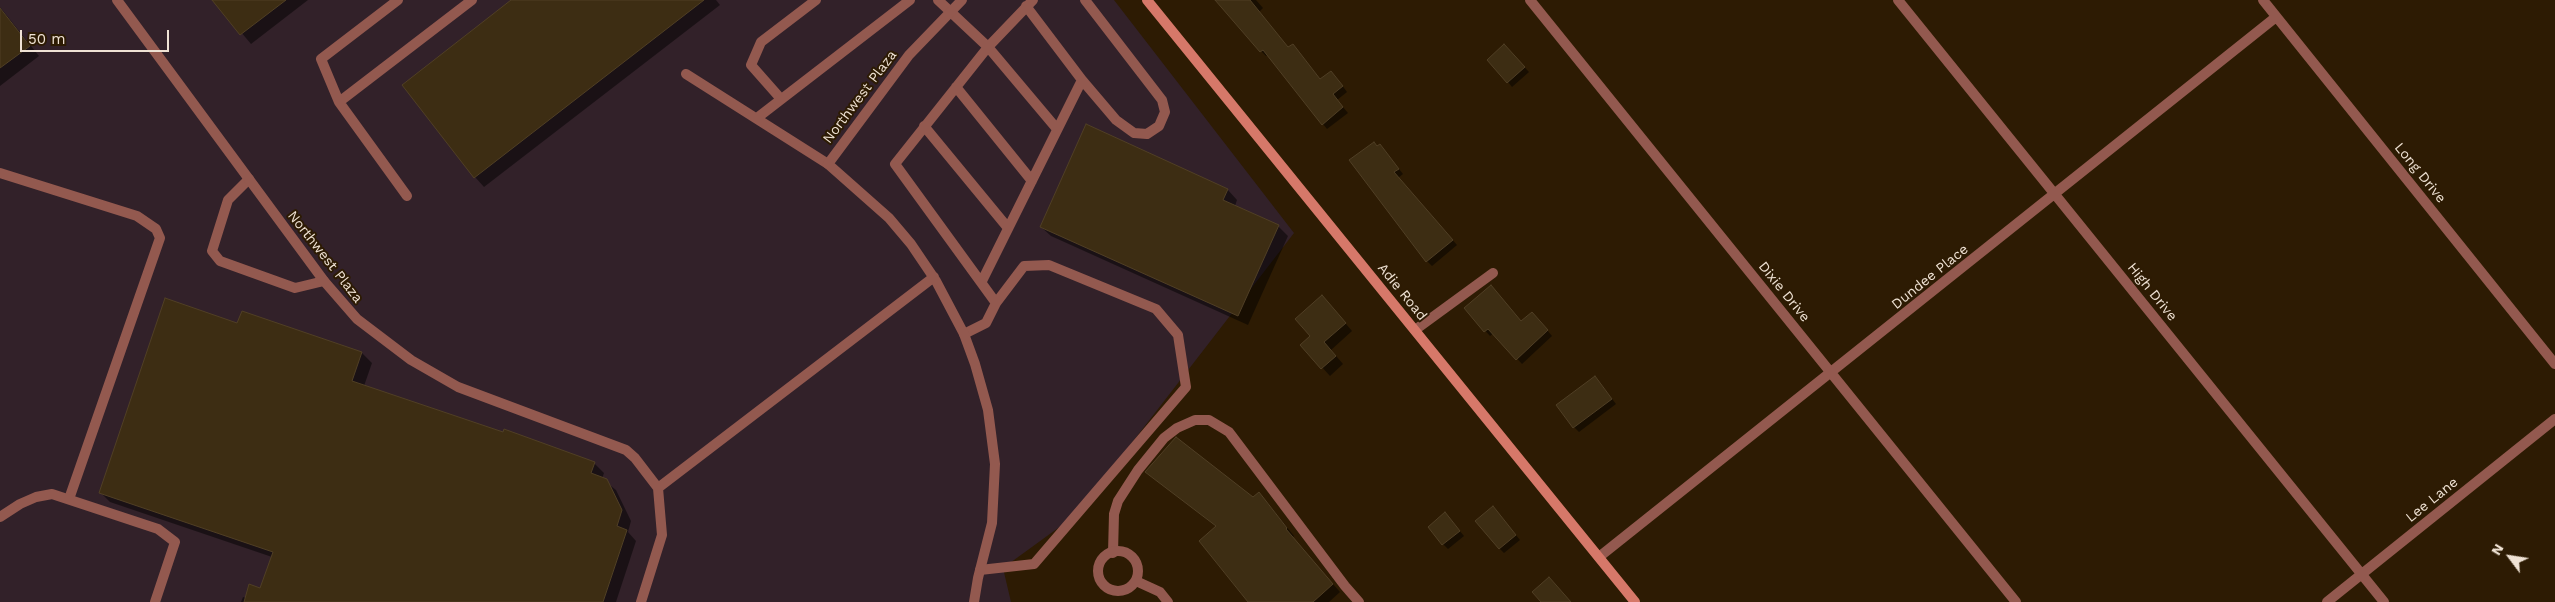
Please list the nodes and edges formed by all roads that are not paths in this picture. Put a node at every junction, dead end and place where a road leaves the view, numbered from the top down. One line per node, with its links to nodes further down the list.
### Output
1 (118, 0): 27 (street, Northwest Plaza)
2 (398, 0): 21 (street)
3 (472, 0): 21 (street)
4 (816, 0): 20 (street)
5 (910, 0): 20 (street)
6 (938, 0): 14 (street)
7 (962, 0): 14 (street, Northwest Plaza)
8 (1085, 0): 18 (street)
9 (1147, 0): 37 (street, Adie Road)
10 (1530, 0): 40 (street, Dixie Drive)
11 (1898, 0): 29 (street, High Drive)
12 (2263, 0): 15 (street, Long Drive)
13 (1029, 3): 16 (street); 18 (street)
14 (950, 10): 16 (street); 25 (street, Northwest Plaza)
15 (2276, 17): 29 (street, Dundee Place); 39 (street, Long Drive)
16 (988, 46): 19 (street); 24 (street)
17 (686, 74): 22 (street)
18 (1082, 80): 24 (street)
19 (956, 87): 23 (street); 28 (street)
20 (782, 99): 22 (street)
21 (338, 102): 30 (street)
22 (757, 118): 25 (street)
23 (924, 126): 31 (street); 35 (street)
24 (1058, 129): 28 (street)
25 (828, 164): 33 (street, Northwest Plaza)
26 (0, 173): 43 (street)
27 (249, 178): 34 (street, Northwest Plaza); 34 (street)
28 (1032, 181): 31 (street)
29 (2055, 194): 40 (street, Dundee Place); 48 (street, High Drive)
30 (407, 196)
31 (1008, 228): 35 (street)
32 (1493, 274): 37 (street)
33 (934, 277): 38 (street, Northwest Plaza); 42 (street)
34 (324, 281): 42 (street, Northwest Plaza)
35 (982, 281): 36 (street)
36 (996, 302): 38 (street); 47 (street)
37 (1415, 330): 46 (street, Adie Road)
38 (964, 334): 47 (street, Northwest Plaza)
39 (2555, 364)
40 (1831, 373): 46 (street, Dundee Place); 56 (street, Dixie Drive)
41 (2555, 419): 48 (street, Lee Lane)
42 (658, 488): 51 (street)
43 (69, 500): 44 (street); 50 (street)
44 (0, 518)
45 (1113, 553): 49 (street); 49 (street); 54 (street)
46 (1599, 557): 55 (street, Adie Road)
47 (980, 570): 52 (street, Northwest Plaza)
48 (2362, 574): 57 (street, Lee Lane); 58 (street, High Drive)
49 (1136, 581): 53 (street)
50 (156, 602)
51 (641, 602)
52 (974, 602)
53 (1168, 602)
54 (1360, 602)
55 (1635, 602)
56 (2016, 602)
57 (2327, 602)
58 (2384, 602)

